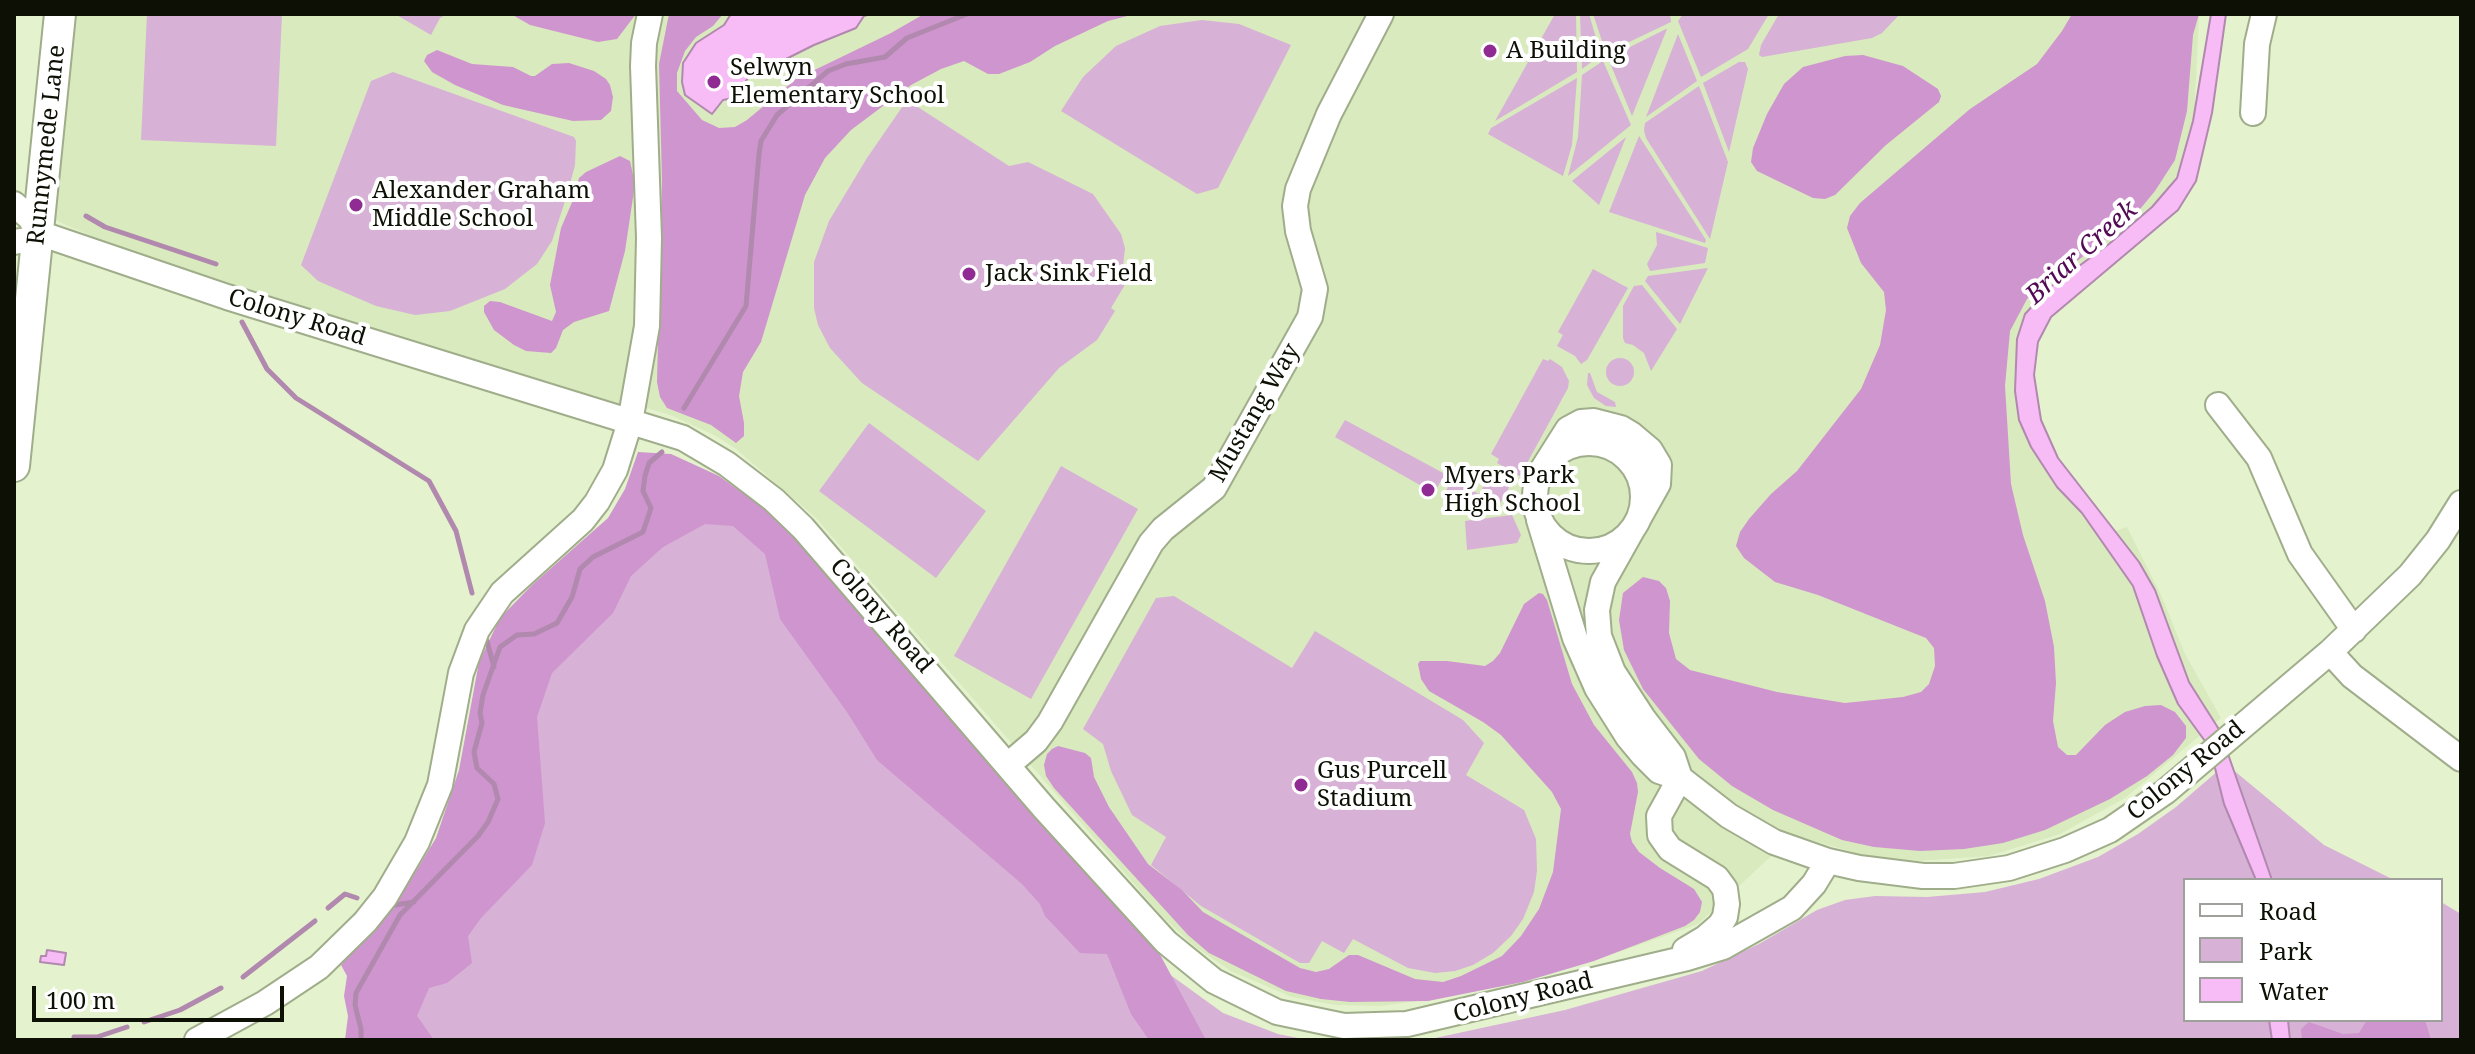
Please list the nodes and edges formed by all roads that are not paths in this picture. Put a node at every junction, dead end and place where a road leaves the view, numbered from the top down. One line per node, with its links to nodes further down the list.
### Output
1 (60, 14): 7 (main road, Runnymede Lane)
2 (650, 14): 9 (street)
3 (1381, 14): 17 (street, Mustang Way)
4 (2264, 14): 5 (street)
5 (2253, 113)
6 (14, 204): 7 (street)
7 (27, 237): 9 (street, Colony Road); 10 (main road, Runnymede Lane)
8 (2218, 405): 14 (street)
9 (630, 422): 17 (street, Colony Road); 21 (street)
10 (14, 466)
11 (2461, 503): 14 (street, Colony Road)
12 (1539, 520): 13 (street); 13 (street); 18 (street)
13 (1636, 523): 18 (street)
14 (2354, 630): 15 (street, Colony Road)
15 (2330, 652): 16 (street); 19 (street, Colony Road)
16 (2461, 759)
17 (1008, 765): 20 (street, Colony Road)
18 (1680, 778): 19 (street, Colony Road); 20 (street, Colony Road)
19 (1828, 861): 20 (street, Colony Road)
20 (1647, 967)
21 (197, 1040)

